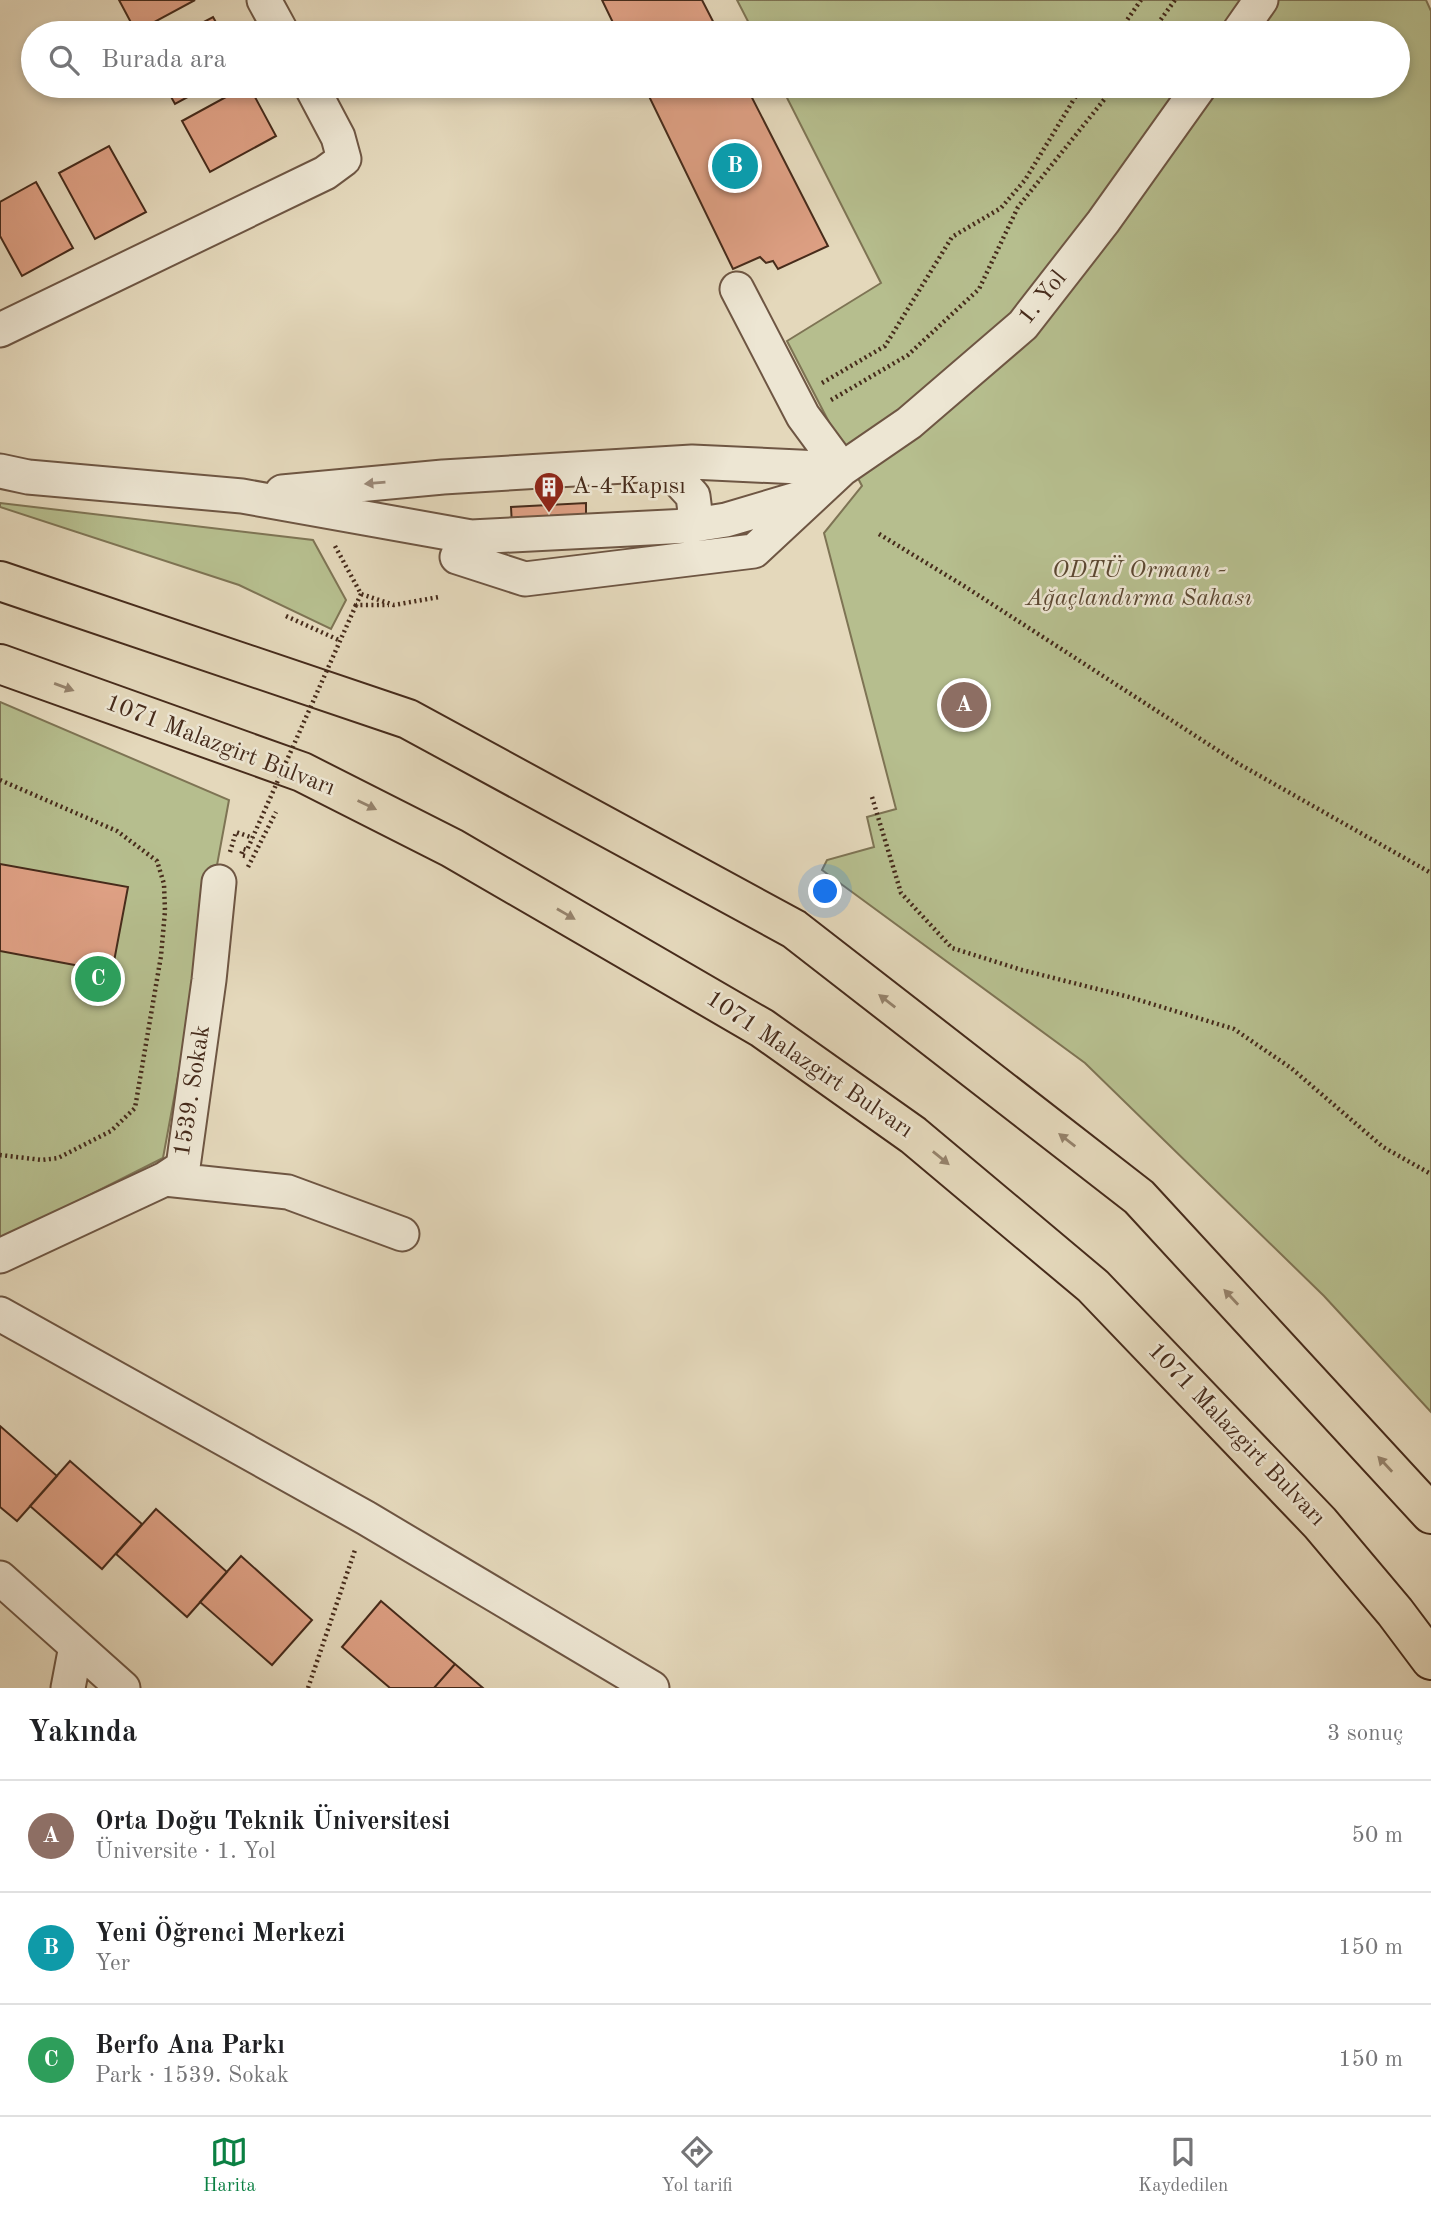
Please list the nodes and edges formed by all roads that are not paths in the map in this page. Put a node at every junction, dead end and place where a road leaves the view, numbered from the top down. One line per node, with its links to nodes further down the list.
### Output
1 (264, 0): 3 (street)
2 (1261, 0): 4 (street)
3 (275, 21)
4 (1246, 21)
5 (317, 98): 8 (street)
6 (1191, 98): 9 (street, 1. Yol)
7 (737, 289): 9 (street)
8 (0, 330)
9 (842, 469): 11 (street); 12 (street); 13 (street, 1. Yol)
10 (0, 471): 14 (street)
11 (443, 477): 12 (street); 14 (street, one-way to 14)
12 (681, 483): 15 (street)
13 (815, 494): 15 (street); 16 (street)
14 (242, 496): 16 (street); 16 (street)
15 (688, 526): 16 (street)
16 (464, 547)
17 (0, 581): 24 (main road, one-way to 17)
18 (0, 664): 27 (main road, 1071 Malazgirt Bulvarı, one-way to 27)
19 (219, 882): 20 (street, 1539. Sokak)
20 (165, 1179): 21 (street); 22 (street, 1539. Sokak)
21 (402, 1234)
22 (0, 1256)
23 (0, 1314): 30 (street)
24 (1431, 1514)
25 (0, 1578): 26 (street)
26 (76, 1646): 28 (street); 29 (street)
27 (1431, 1660)
28 (68, 1688)
29 (123, 1688)
30 (652, 1688)

